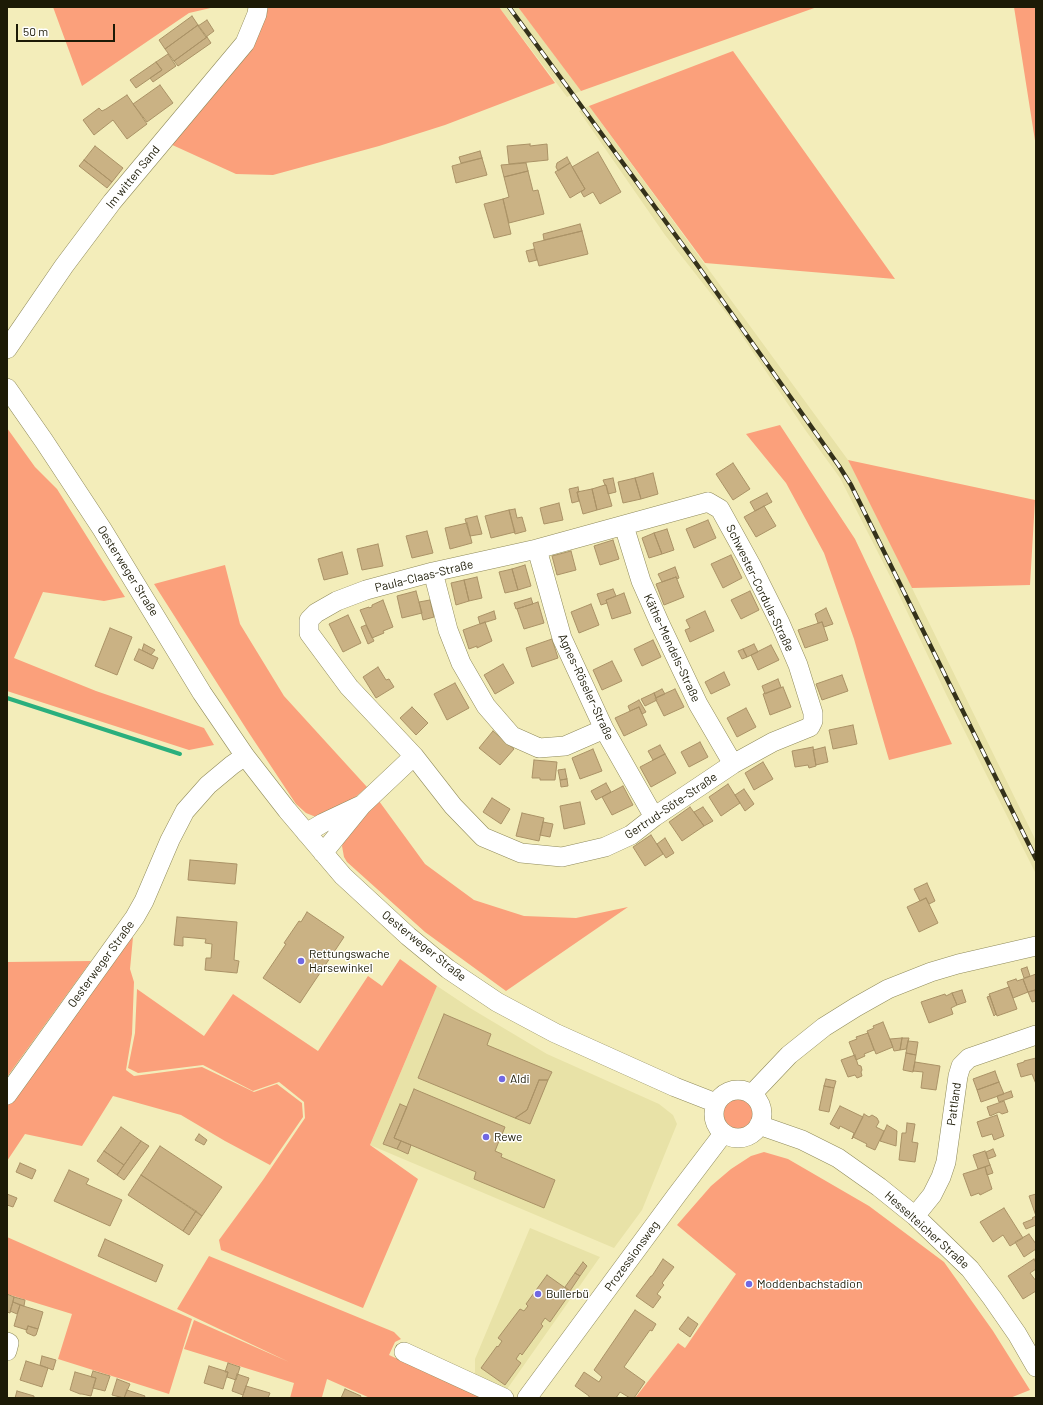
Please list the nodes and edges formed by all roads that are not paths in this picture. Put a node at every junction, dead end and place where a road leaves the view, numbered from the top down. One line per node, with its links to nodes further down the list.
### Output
1 (258, 7): 2 (street, Im witten Sand)
2 (7, 349)
3 (7, 388): 10 (street, Oesterweger Straße)
4 (714, 504): 5 (street, Paula-Claas-Straße); 8 (street, Schwester-Cordula-Straße)
5 (624, 526): 6 (street, Paula-Claas-Straße); 12 (street, Käthe-Mendels-Straße)
6 (537, 550): 7 (street, Paula-Claas-Straße); 9 (street, Agnes-Röseler-Straße)
7 (433, 572): 9 (street); 11 (street, Paula-Claas-Straße)
8 (814, 721): 12 (street, Gertrud-Söte-Straße)
9 (604, 729): 14 (street, Agnes-Röseler-Straße)
10 (245, 756): 15 (street, Oesterweger Straße); 20 (street, Oesterweger Straße)
11 (414, 756): 13 (street); 14 (street, Gertrud-Söte-Straße)
12 (734, 764): 14 (street, Gertrud-Söte-Straße)
13 (362, 805): 15 (street); 16 (street)
14 (654, 817)
15 (306, 833): 16 (street, Oesterweger Straße)
16 (323, 853): 21 (street, Oesterweger Straße)
17 (1036, 946): 19 (street)
18 (1036, 1035): 24 (street, Pattland)
19 (752, 1094): 21 (street); 22 (street)
20 (7, 1095)
21 (716, 1103): 23 (street)
22 (759, 1125): 23 (street); 24 (street, Hesselteicher Straße)
23 (723, 1134): 30 (street, Prozessionsweg)
24 (915, 1216): 28 (street, Hesselteicher Straße)
25 (7, 1342): 26 (street)
26 (7, 1352)
27 (404, 1352): 29 (street)
28 (1036, 1367)
29 (504, 1398)
30 (527, 1398)

